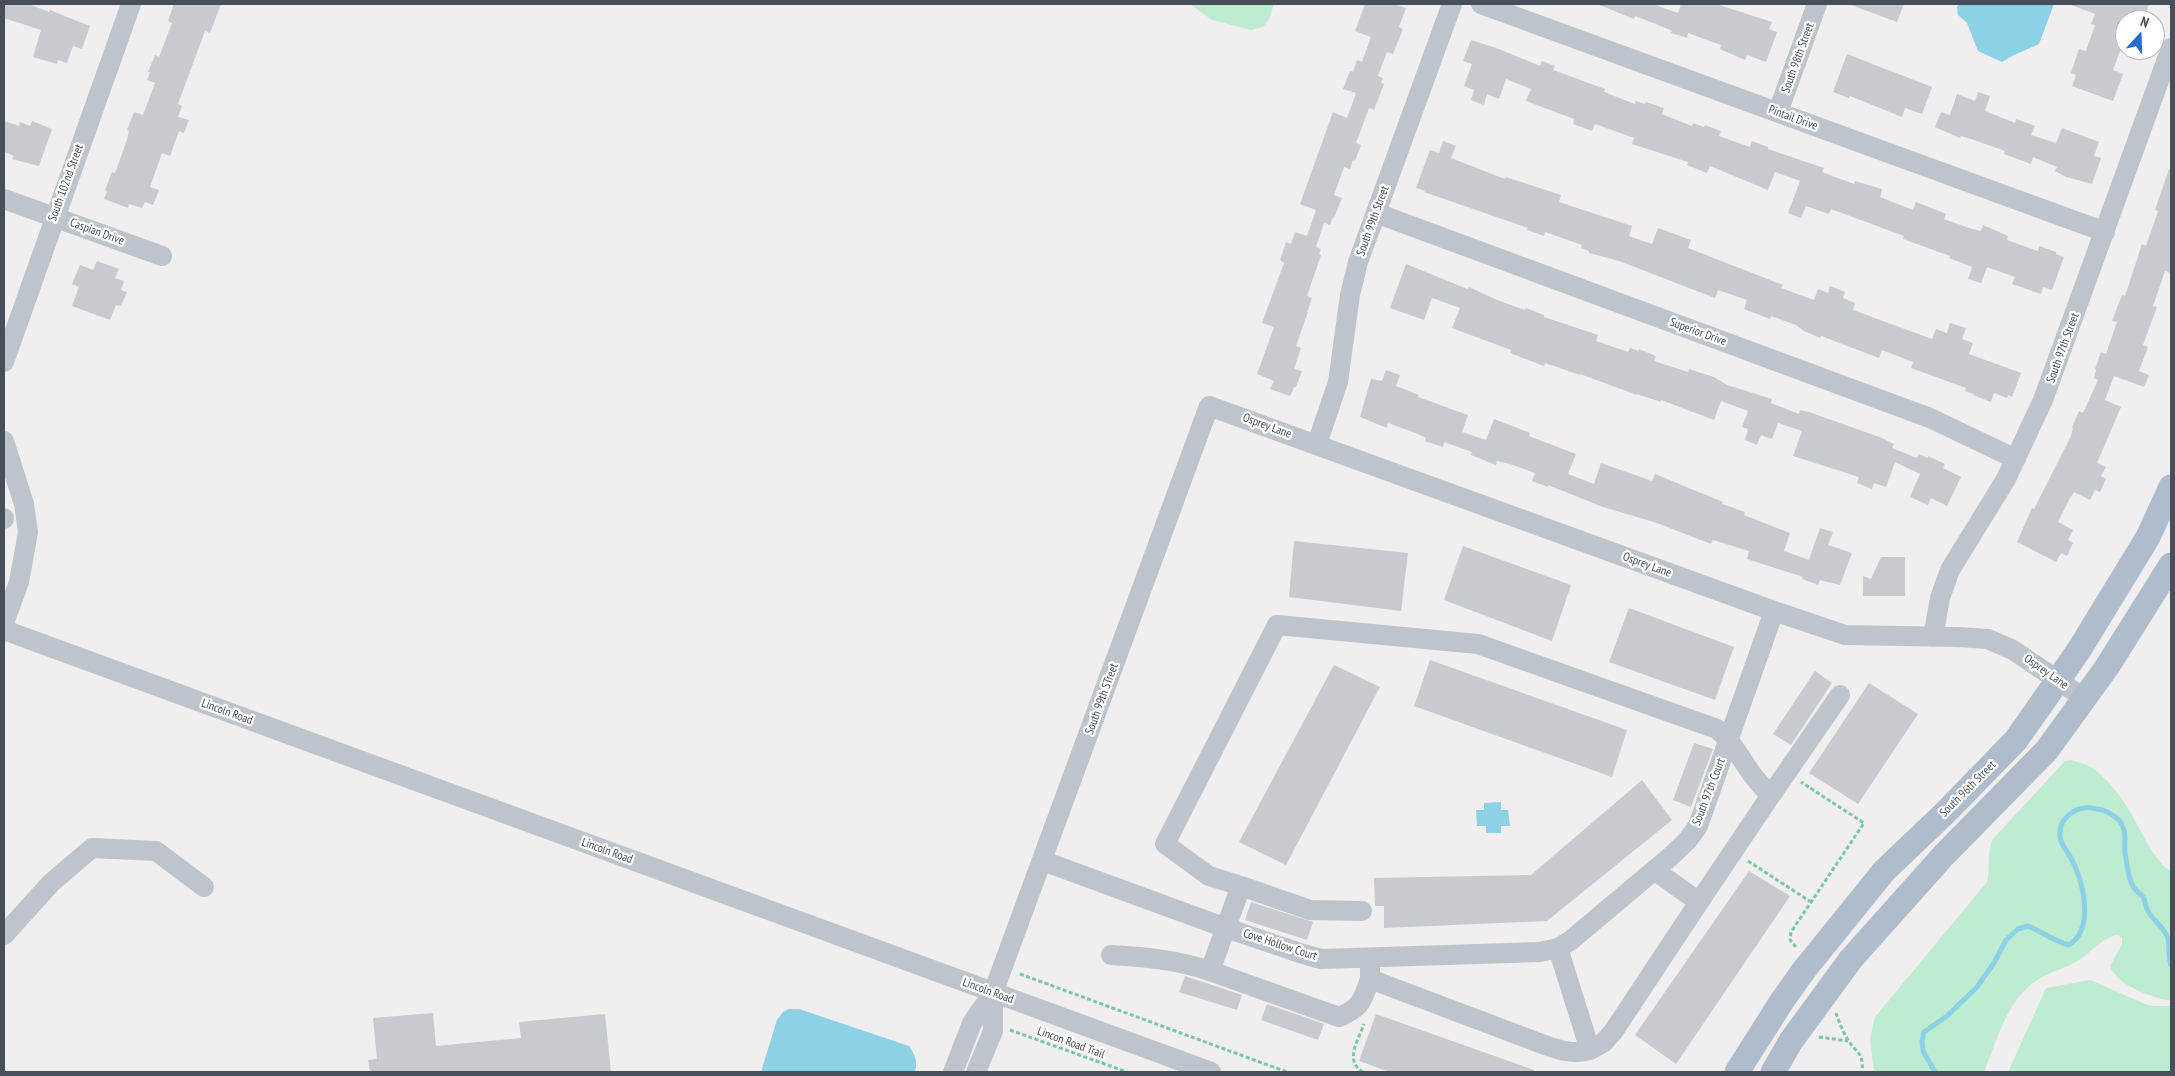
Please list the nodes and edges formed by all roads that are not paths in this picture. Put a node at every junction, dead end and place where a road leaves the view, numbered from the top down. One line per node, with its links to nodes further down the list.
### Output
1 (131, 4): 9 (street, South 102nd Street)
2 (1452, 4): 8 (street, South 99th Street)
3 (1481, 4): 6 (street, Pintail Drive)
4 (1817, 4): 6 (street, South 98th Street)
5 (2171, 48): 10 (street, South 97th Street)
6 (1778, 112): 10 (street, Pintail Drive)
7 (4, 199): 9 (street, Caspian Drive)
8 (1376, 214): 15 (street, South 99th Street); 16 (street, Superior Drive)
9 (54, 216): 11 (street, Caspian Drive); 12 (street, South 102nd Street)
10 (2104, 232): 16 (street, South 97th Street)
11 (162, 256)
12 (4, 362)
13 (1209, 406): 15 (street, Osprey Lane); 28 (street, South 99th STreet)
14 (4, 441): 20 (street)
15 (1317, 444): 19 (street, Osprey Lane)
16 (2016, 459): 22 (street, South 97th Street)
17 (2171, 487): 23 (main road, South 96th Street)
18 (2171, 565): 25 (main road)
19 (1774, 611): 22 (street, Osprey Lane); 26 (street, South 97th Court)
20 (4, 623)
21 (4, 630): 41 (street, Lincoln Road)
22 (1933, 637): 23 (street, Osprey Lane)
23 (2058, 680): 25 (street, Osprey Lane); 46 (main road, South 96th Street)
24 (1840, 695): 27 (street)
25 (2084, 698): 47 (main road)
26 (1729, 738): 27 (street); 29 (street, South 97th Court); 30 (street)
27 (1771, 795): 32 (street)
28 (1043, 861): 34 (street, Cove Hollow Court); 41 (street, South 99th STreet)
29 (1654, 870): 32 (street); 36 (street, South 97th Court)
30 (1241, 886): 33 (street); 34 (street)
31 (204, 887): 35 (street)
32 (1699, 902): 42 (street)
33 (1362, 911)
34 (1226, 928): 38 (street, Cove Hollow Court); 39 (street)
35 (4, 935)
36 (1558, 948): 38 (street, Cove Hollow Court); 42 (street)
37 (1111, 955): 39 (street)
38 (1369, 957): 40 (street)
39 (1210, 971): 40 (street)
40 (1370, 978): 42 (street)
41 (993, 993): 43 (street); 44 (street); 45 (street, Lincoln Road)
42 (1590, 1050)
43 (953, 1072)
44 (976, 1072)
45 (1211, 1072)
46 (1737, 1072)
47 (1773, 1072)

